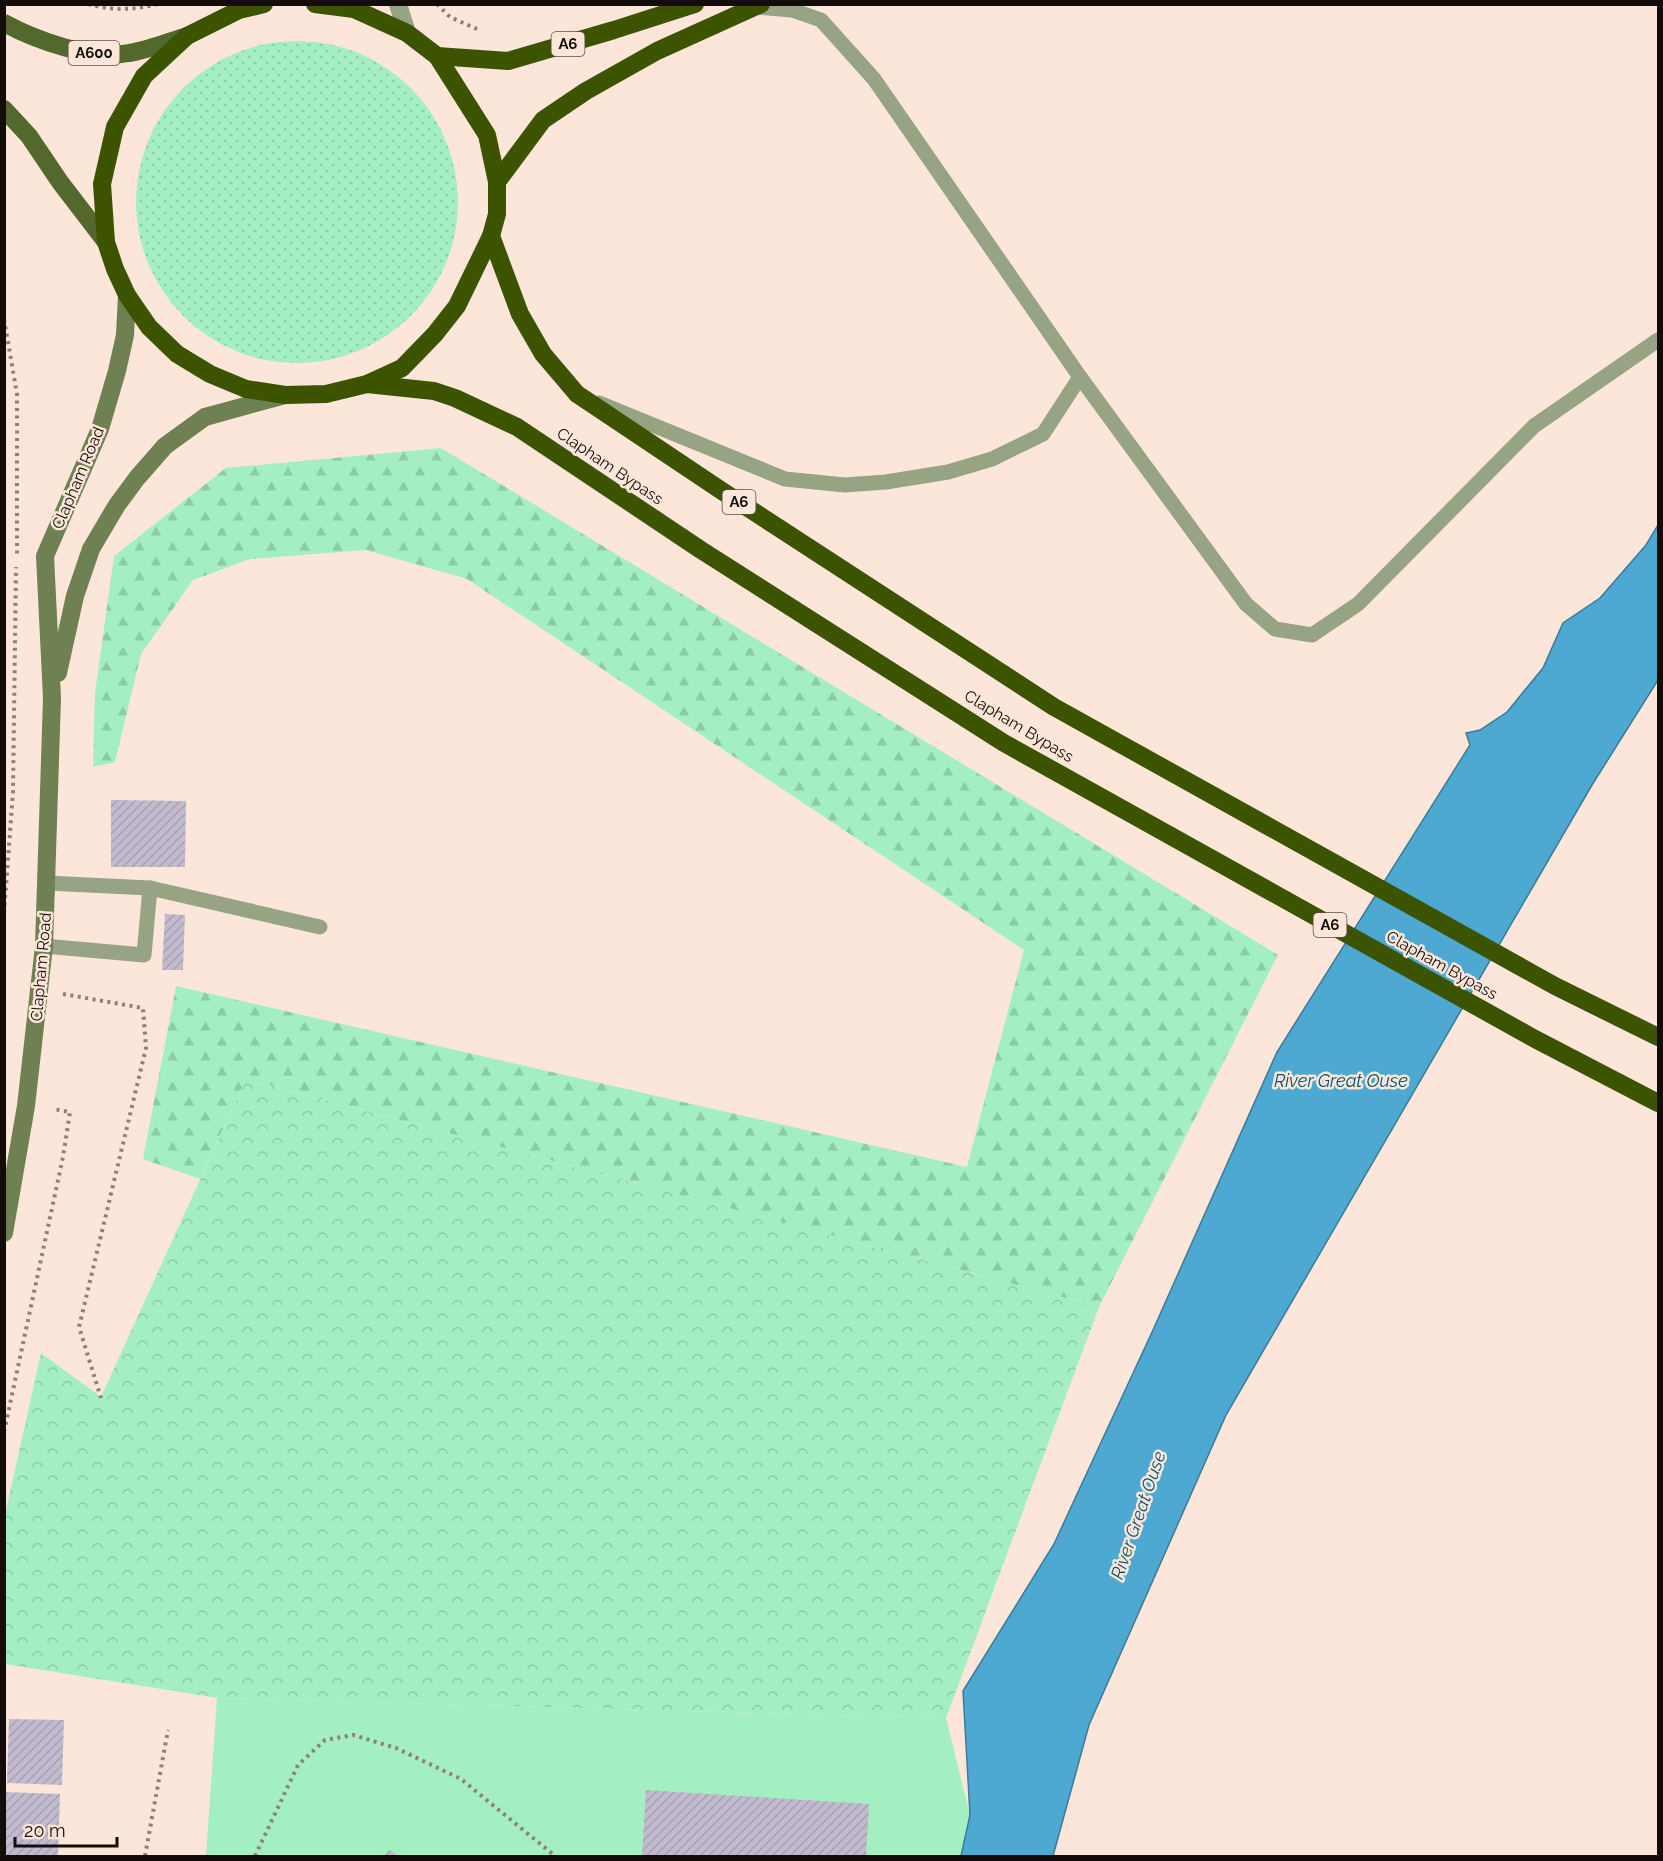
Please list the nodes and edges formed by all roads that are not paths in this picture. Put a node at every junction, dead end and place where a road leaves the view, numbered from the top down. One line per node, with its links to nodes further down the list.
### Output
1 (264, 4): 8 (highway)
2 (315, 4): 7 (highway)
3 (398, 4): 7 (street)
4 (695, 4): 9 (highway, A6)
5 (759, 6): 11 (highway); 16 (lane)
6 (4, 23): 8 (main road, A600)
7 (407, 33): 9 (highway)
8 (186, 36): 13 (highway)
9 (437, 56): 11 (highway)
10 (4, 109): 13 (main road)
11 (497, 182): 12 (highway)
12 (491, 236): 17 (highway); 18 (highway, Clapham Bypass / A6)
13 (106, 242): 14 (highway)
14 (126, 295): 19 (highway); 20 (street, Clapham Road)
15 (1659, 340): 16 (lane)
16 (1080, 377): 18 (lane)
17 (367, 384): 19 (highway); 26 (highway, Clapham Bypass / A6)
18 (577, 394): 25 (highway, Clapham Bypass / A6)
19 (285, 395): 20 (street, Clapham Road)
20 (52, 699): 21 (street, Clapham Road)
21 (47, 883): 22 (lane); 24 (street, Clapham Road)
22 (150, 888): 23 (lane); 24 (lane)
23 (320, 927)
24 (44, 946): 27 (street, Clapham Road)
25 (1659, 1037)
26 (1659, 1103)
27 (4, 1233)

